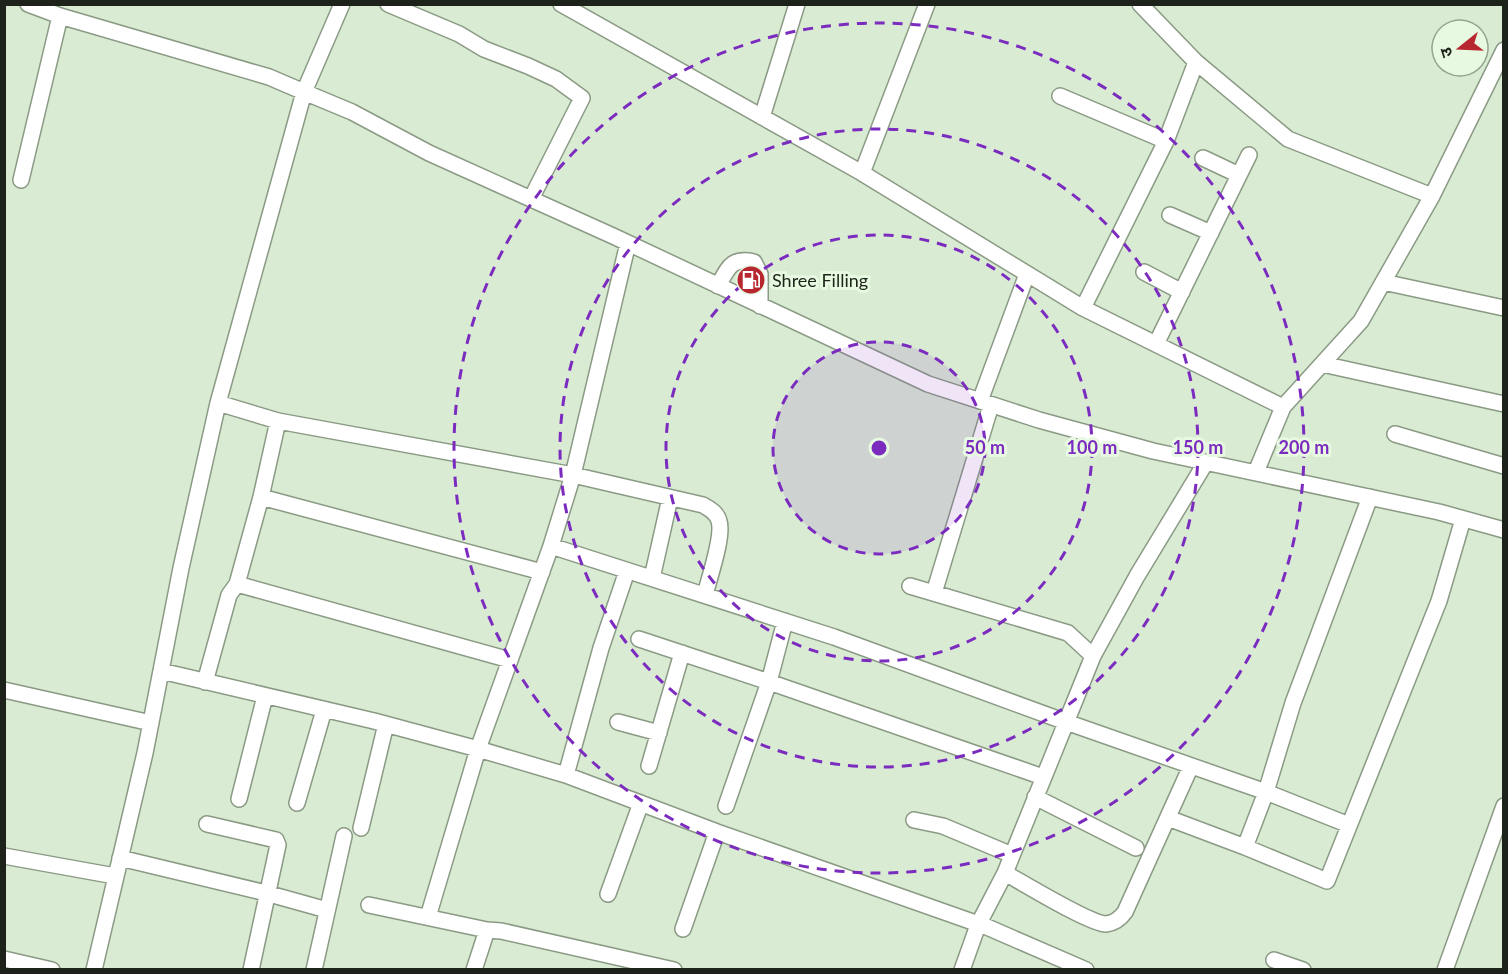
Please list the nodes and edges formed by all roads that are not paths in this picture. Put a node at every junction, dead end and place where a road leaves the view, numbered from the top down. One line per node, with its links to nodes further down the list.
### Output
1 (342, 4): 11 (street)
2 (388, 4): 21 (street)
3 (797, 4): 13 (street)
4 (927, 4): 17 (street)
5 (1140, 4): 10 (street)
6 (34, 5): 8 (street)
7 (561, 5): 13 (street)
8 (60, 16): 11 (street); 19 (street)
9 (1503, 50): 20 (street)
10 (1196, 62): 14 (street); 20 (street)
11 (304, 92): 21 (street); 35 (street)
12 (1060, 96): 14 (street)
13 (762, 117): 17 (street)
14 (1166, 141): 31 (street)
15 (1249, 155): 18 (street)
16 (1203, 158): 18 (street)
17 (862, 173): 26 (street)
18 (1239, 175): 23 (street)
19 (21, 180)
20 (1432, 196): 27 (street)
21 (531, 199): 24 (street)
22 (1170, 215): 23 (street)
23 (1211, 233): 29 (street)
24 (628, 243): 28 (street); 44 (street)
25 (1144, 272): 29 (street)
26 (1027, 274): 31 (street); 36 (street)
27 (1383, 282): 32 (street); 34 (street)
28 (718, 286): 30 (street); 30 (street)
29 (1182, 292): 33 (street)
30 (760, 306): 36 (street)
31 (1083, 308): 33 (street)
32 (1503, 308)
33 (1156, 344): 38 (street)
34 (1322, 364): 37 (street); 38 (street)
35 (218, 403): 39 (street); 63 (street)
36 (986, 403): 41 (street); 56 (street)
37 (1503, 404)
38 (1282, 407): 43 (street)
39 (278, 421): 44 (street); 45 (street)
40 (1395, 434): 42 (street)
41 (1206, 462): 43 (street); 61 (street)
42 (1503, 466)
43 (1256, 472): 46 (street)
44 (573, 475): 47 (street); 50 (street)
45 (261, 496): 52 (street); 54 (street)
46 (1370, 497): 48 (street); 79 (street)
47 (670, 498): 53 (street); 57 (street)
48 (1463, 519): 49 (street); 89 (street)
49 (1503, 530)
50 (551, 546): 51 (street); 52 (street)
51 (627, 571): 53 (street); 77 (street)
52 (542, 572): 62 (street)
53 (652, 578): 57 (street)
54 (237, 584): 62 (street); 64 (street)
55 (910, 586): 56 (street)
56 (934, 593): 61 (street)
57 (705, 595): 58 (street)
58 (785, 621): 65 (street); 70 (street)
59 (639, 639): 60 (street)
60 (682, 653): 65 (street); 73 (street)
61 (1093, 656): 70 (street)
62 (510, 660): 74 (street)
63 (161, 671): 64 (street); 71 (street)
64 (205, 682): 67 (street)
65 (769, 682): 78 (street); 84 (street)
66 (4, 690): 71 (street)
67 (265, 696): 68 (street); 81 (street)
68 (324, 710): 72 (street); 82 (street)
69 (618, 722): 73 (street)
70 (1066, 722): 76 (street); 78 (street)
71 (151, 723): 97 (street)
72 (386, 724): 74 (street); 90 (street)
73 (659, 734): 75 (street)
74 (478, 750): 77 (street); 104 (street)
75 (649, 766)
76 (1191, 766): 79 (street); 86 (street)
77 (566, 775): 83 (street)
78 (1044, 777): 80 (street)
79 (1266, 792): 89 (street); 93 (street)
80 (1035, 797): 94 (street); 95 (street)
81 (239, 799)
82 (297, 803)
83 (641, 803): 91 (street); 101 (street)
84 (726, 806)
85 (1503, 806): 120 (street)
86 (1168, 818): 93 (street); 98 (street)
87 (914, 820): 95 (street)
88 (207, 824): 100 (street)
89 (1349, 825): 93 (street)
90 (362, 828)
91 (717, 832): 105 (street); 106 (street)
92 (344, 836): 103 (street)
93 (1245, 847)
94 (1136, 848)
95 (1012, 855): 98 (street)
96 (4, 856): 99 (street)
97 (120, 858): 99 (street); 100 (street)
98 (1005, 873): 105 (street)
99 (115, 876): 112 (street)
100 (266, 892): 103 (street); 113 (street)
101 (608, 894)
102 (369, 905): 104 (street)
103 (327, 910): 114 (street)
104 (428, 917): 107 (street)
105 (978, 925): 117 (street); 118 (street)
106 (683, 929)
107 (487, 930): 110 (street); 115 (street)
108 (4, 959): 111 (street)
109 (1274, 960): 119 (street)
110 (650, 967): 116 (street)
111 (52, 969)
112 (94, 969)
113 (250, 969)
114 (314, 969)
115 (474, 969)
116 (674, 969)
117 (962, 969)
118 (1086, 969)
119 (1303, 969)
120 (1445, 969)

